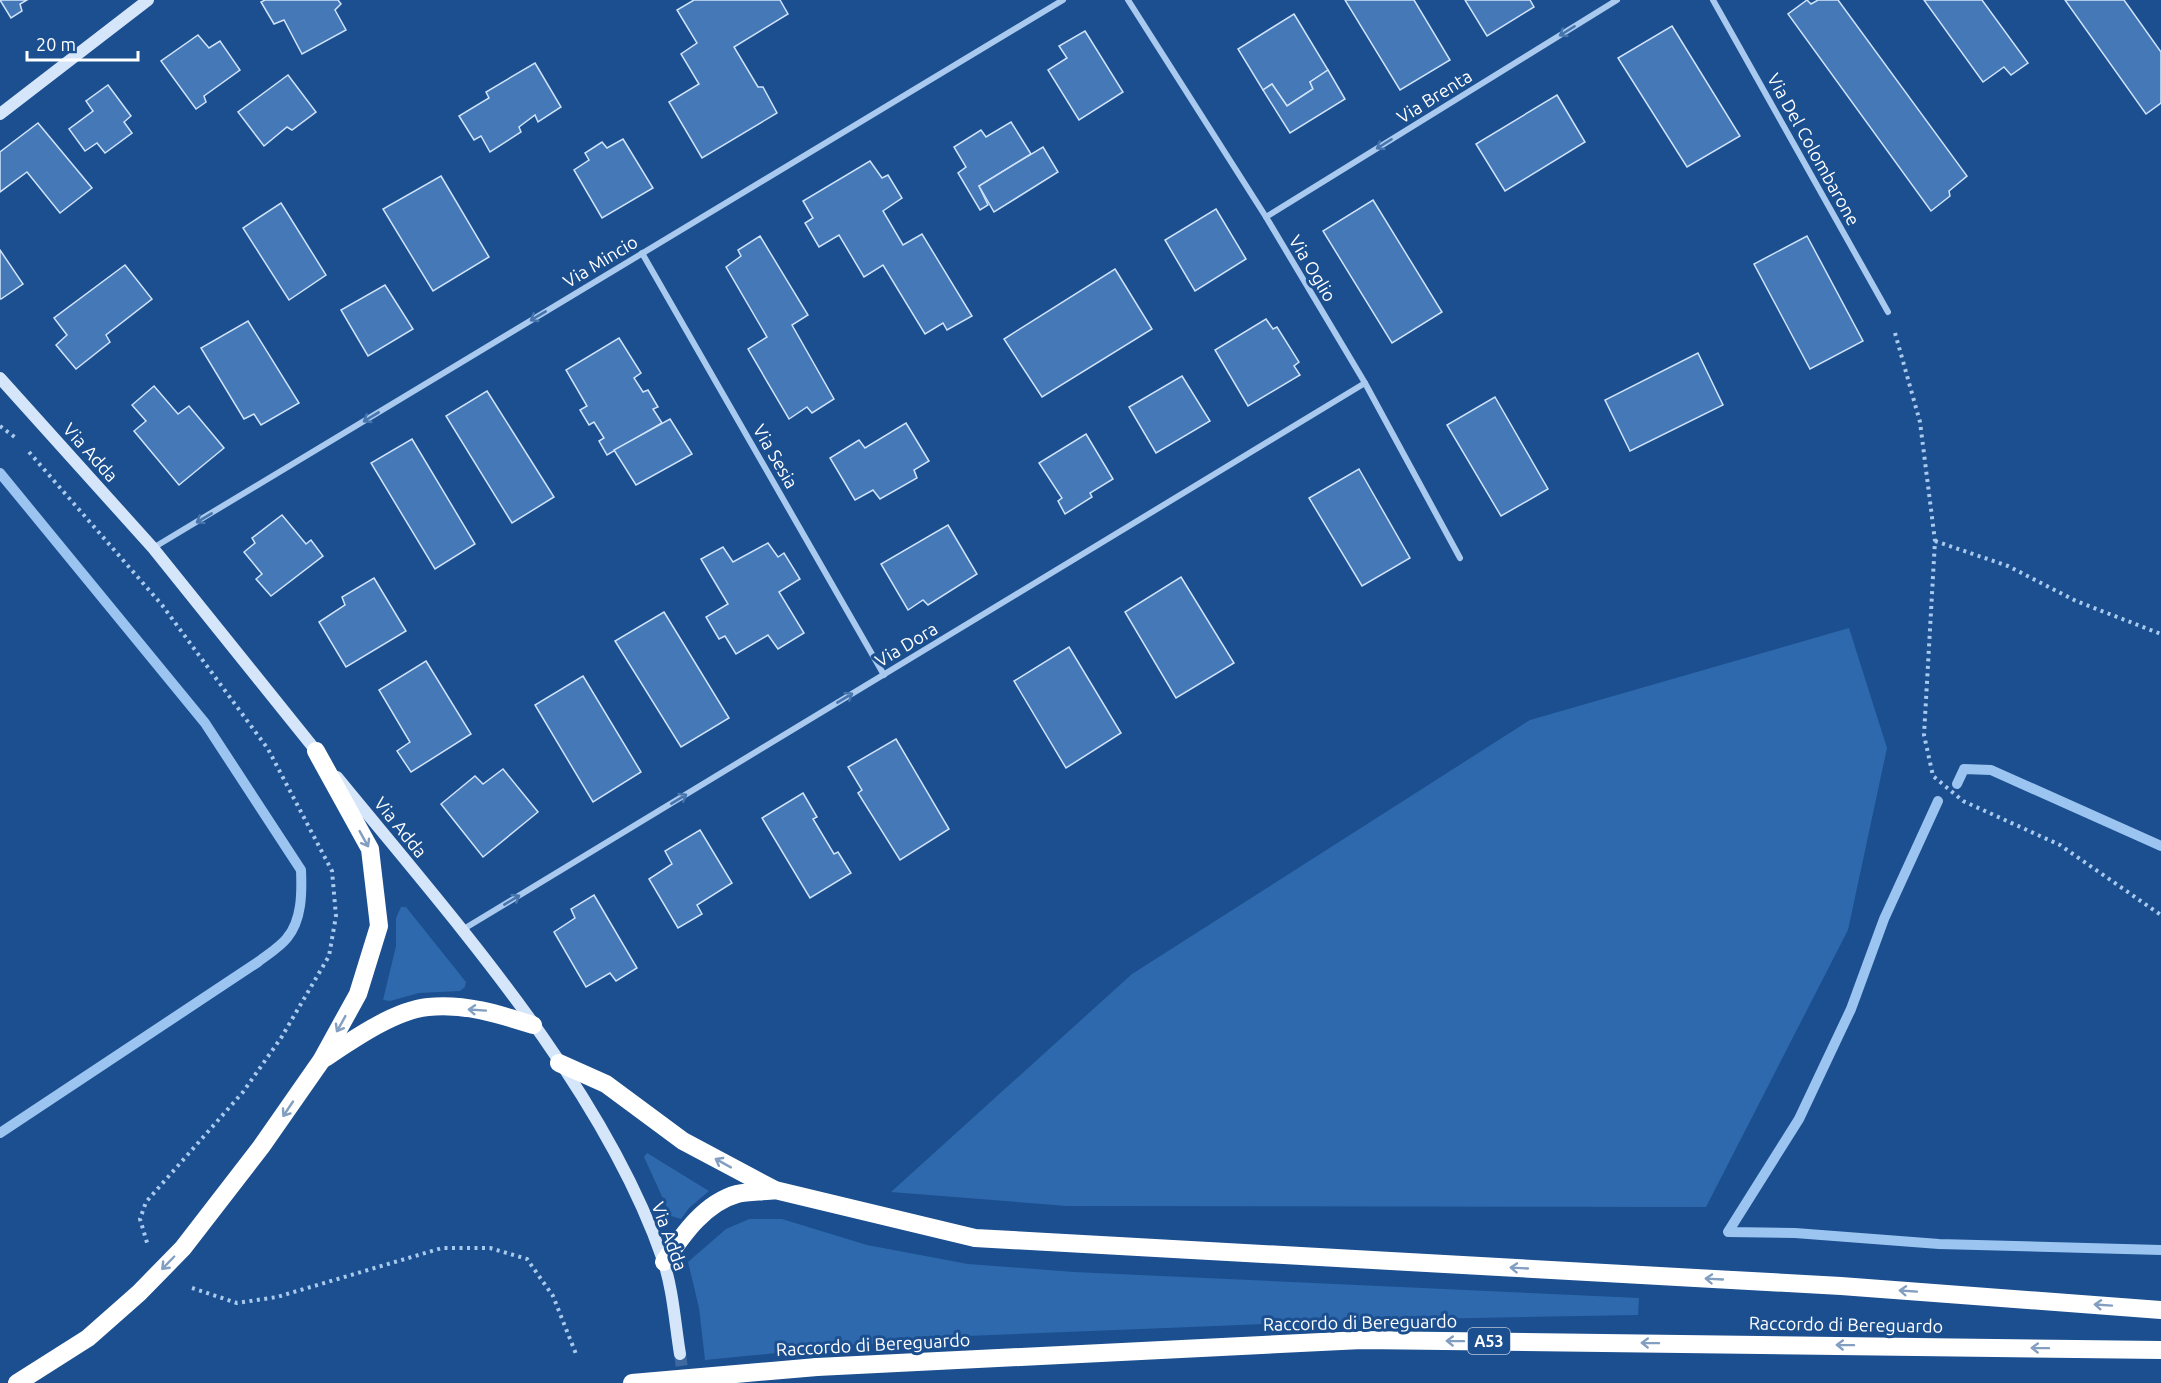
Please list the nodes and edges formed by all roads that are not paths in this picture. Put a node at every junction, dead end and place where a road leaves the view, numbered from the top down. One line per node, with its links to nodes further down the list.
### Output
1 (148, 0): 6 (street)
2 (1063, 0): 8 (street, Via Mincio)
3 (1128, 0): 7 (street, Via Oglio)
4 (1617, 0): 7 (street, Via Brenta, one-way to 7)
5 (1713, 0): 9 (street, Via Del Colombarone)
6 (0, 114)
7 (1266, 217): 11 (street, Via Oglio)
8 (642, 253): 12 (street, Via Mincio, one-way to 12); 14 (street, Via Sesia)
9 (1888, 312)
10 (0, 378): 12 (street, Via Adda)
11 (1365, 383): 13 (street, Via Oglio); 14 (street, Via Dora)
12 (153, 548): 15 (street, Via Adda)
13 (1460, 558)
14 (884, 675): 16 (street, Via Dora, one-way to 14)
15 (316, 751): 16 (street, Via Adda); 18 (highway, one-way to 18)
16 (462, 930): 17 (street, Via Adda)
17 (533, 1025): 18 (highway, one-way to 18); 19 (street, Via Adda)
18 (321, 1061): 25 (highway, one-way to 25)
19 (560, 1063): 20 (highway, one-way to 19); 21 (street, Via Adda)
20 (775, 1190): 21 (highway); 22 (highway, one-way to 20)
21 (664, 1262): 24 (street, Via Adda)
22 (2161, 1310)
23 (2161, 1350): 26 (highway, Raccordo di Bereguardo / A53, one-way to 26, bridge)
24 (681, 1354)
25 (17, 1383)
26 (632, 1383)

